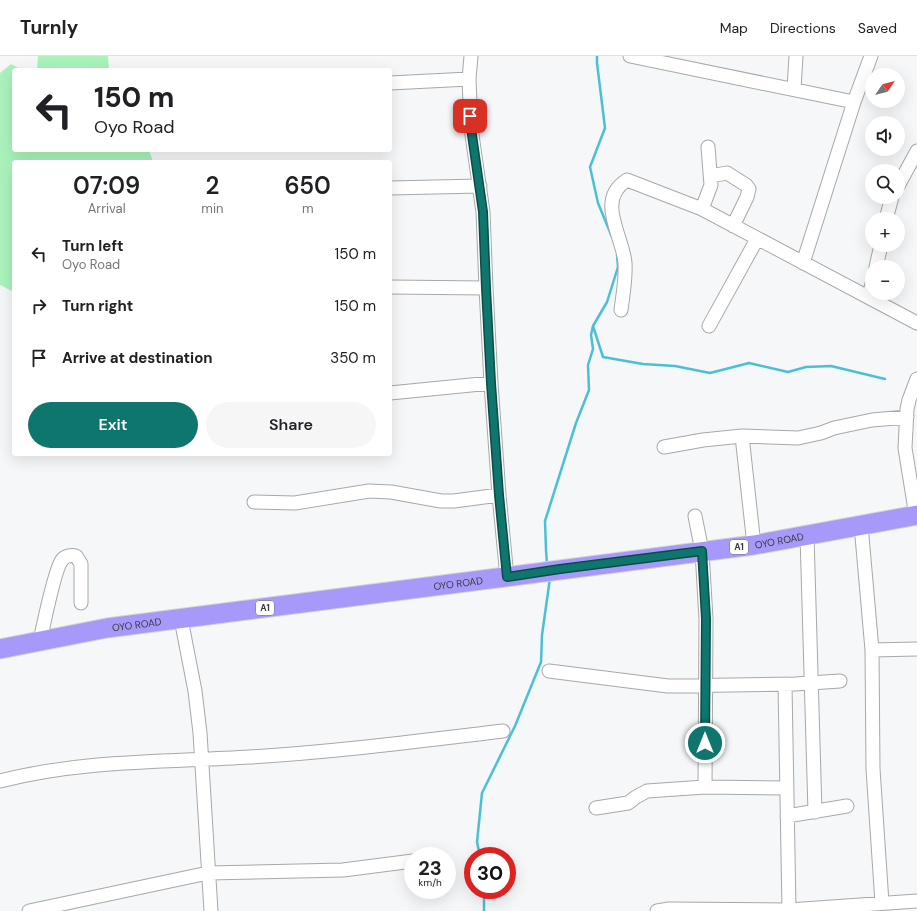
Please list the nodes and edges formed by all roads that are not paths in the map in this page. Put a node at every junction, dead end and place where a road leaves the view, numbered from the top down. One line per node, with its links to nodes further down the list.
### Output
1 (470, 56): 6 (street)
2 (630, 56): 5 (street)
3 (796, 56): 8 (street)
4 (871, 56): 9 (street)
5 (681, 61): 8 (street)
6 (469, 79): 7 (street); 14 (street)
7 (392, 82)
8 (794, 89): 9 (street)
9 (854, 102): 19 (street)
10 (708, 147): 13 (street)
11 (917, 151): 12 (street)
12 (905, 173)
13 (711, 176): 16 (street); 17 (street)
14 (480, 186): 15 (street); 21 (street)
15 (392, 188)
16 (702, 209): 17 (street); 24 (street)
17 (733, 226): 18 (street)
18 (757, 239): 19 (street); 26 (street)
19 (803, 263): 22 (street)
20 (392, 286): 21 (street)
21 (486, 288): 28 (street)
22 (865, 289)
23 (884, 300): 25 (street)
24 (621, 310)
25 (917, 322)
26 (709, 326)
27 (917, 379): 30 (street)
28 (491, 383): 29 (street); 33 (street)
29 (392, 393)
30 (907, 417): 31 (street); 35 (street)
31 (742, 436): 32 (street); 39 (street)
32 (664, 447)
33 (499, 495): 34 (street); 41 (street)
34 (254, 502)
35 (916, 515): 37 (highway, OYO ROAD / A1)
36 (695, 516): 40 (street)
37 (860, 525): 38 (highway, OYO ROAD / A1); 47 (street)
38 (807, 535): 39 (highway, OYO ROAD / A1); 50 (street)
39 (754, 545): 40 (highway, OYO ROAD / A1)
40 (702, 551): 41 (highway, OYO ROAD / A1); 52 (street)
41 (507, 577): 43 (highway, OYO ROAD / A1)
42 (81, 603): 44 (street)
43 (181, 619): 44 (highway, OYO ROAD / A1); 54 (street)
44 (40, 641): 45 (highway, OYO ROAD / A1)
45 (0, 649)
46 (917, 649): 47 (street)
47 (872, 650): 65 (street)
48 (548, 672): 52 (street)
49 (840, 681): 50 (street)
50 (811, 683): 51 (street); 60 (street)
51 (785, 684): 52 (street); 57 (street)
52 (706, 685): 56 (street)
53 (503, 731): 54 (street)
54 (201, 759): 55 (street); 63 (street)
55 (0, 781)
56 (705, 787): 57 (street); 59 (street)
57 (786, 788): 61 (street)
58 (847, 806): 60 (street)
59 (596, 808)
60 (814, 812): 61 (street)
61 (787, 816): 66 (street)
62 (404, 862): 63 (street)
63 (208, 873): 67 (street); 68 (street)
64 (917, 901): 65 (street)
65 (879, 906): 66 (street)
66 (789, 910): 69 (street)
67 (29, 911)
68 (210, 911)
69 (657, 911)

